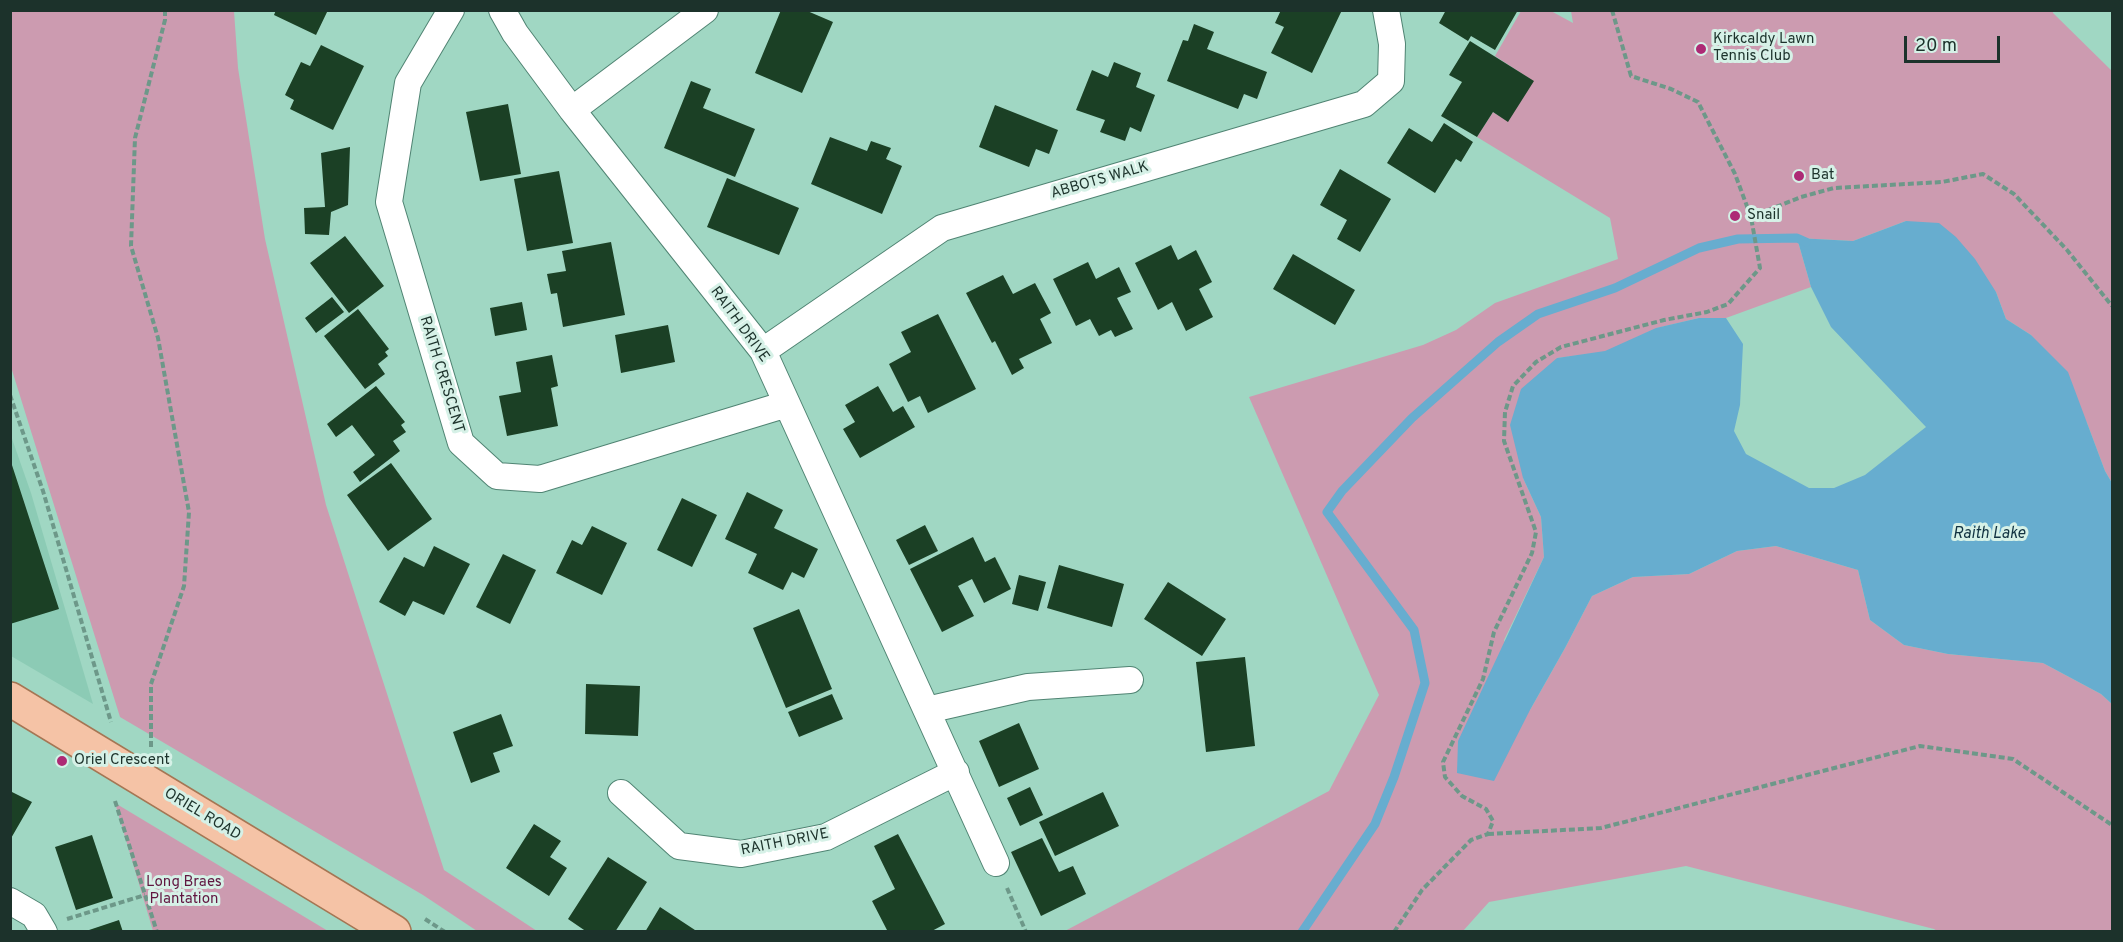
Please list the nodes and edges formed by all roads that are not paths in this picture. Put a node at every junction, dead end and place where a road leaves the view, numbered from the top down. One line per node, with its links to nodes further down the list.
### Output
1 (451, 10): 7 (street, RAITH CRESCENT)
2 (502, 10): 5 (street, RAITH DRIVE)
3 (705, 10): 5 (street)
4 (1386, 10): 6 (street, ABBOTS WALK)
5 (572, 110): 6 (street, RAITH DRIVE)
6 (763, 351): 7 (street, RAITH DRIVE)
7 (788, 404): 10 (street, RAITH DRIVE)
8 (1130, 680): 10 (street)
9 (10, 699): 16 (main road, ORIEL ROAD)
10 (927, 710): 11 (street, RAITH DRIVE)
11 (956, 772): 12 (street, RAITH DRIVE); 13 (street, RAITH DRIVE)
12 (621, 793)
13 (996, 863)
14 (10, 901): 15 (street)
15 (42, 929)
16 (394, 932)

